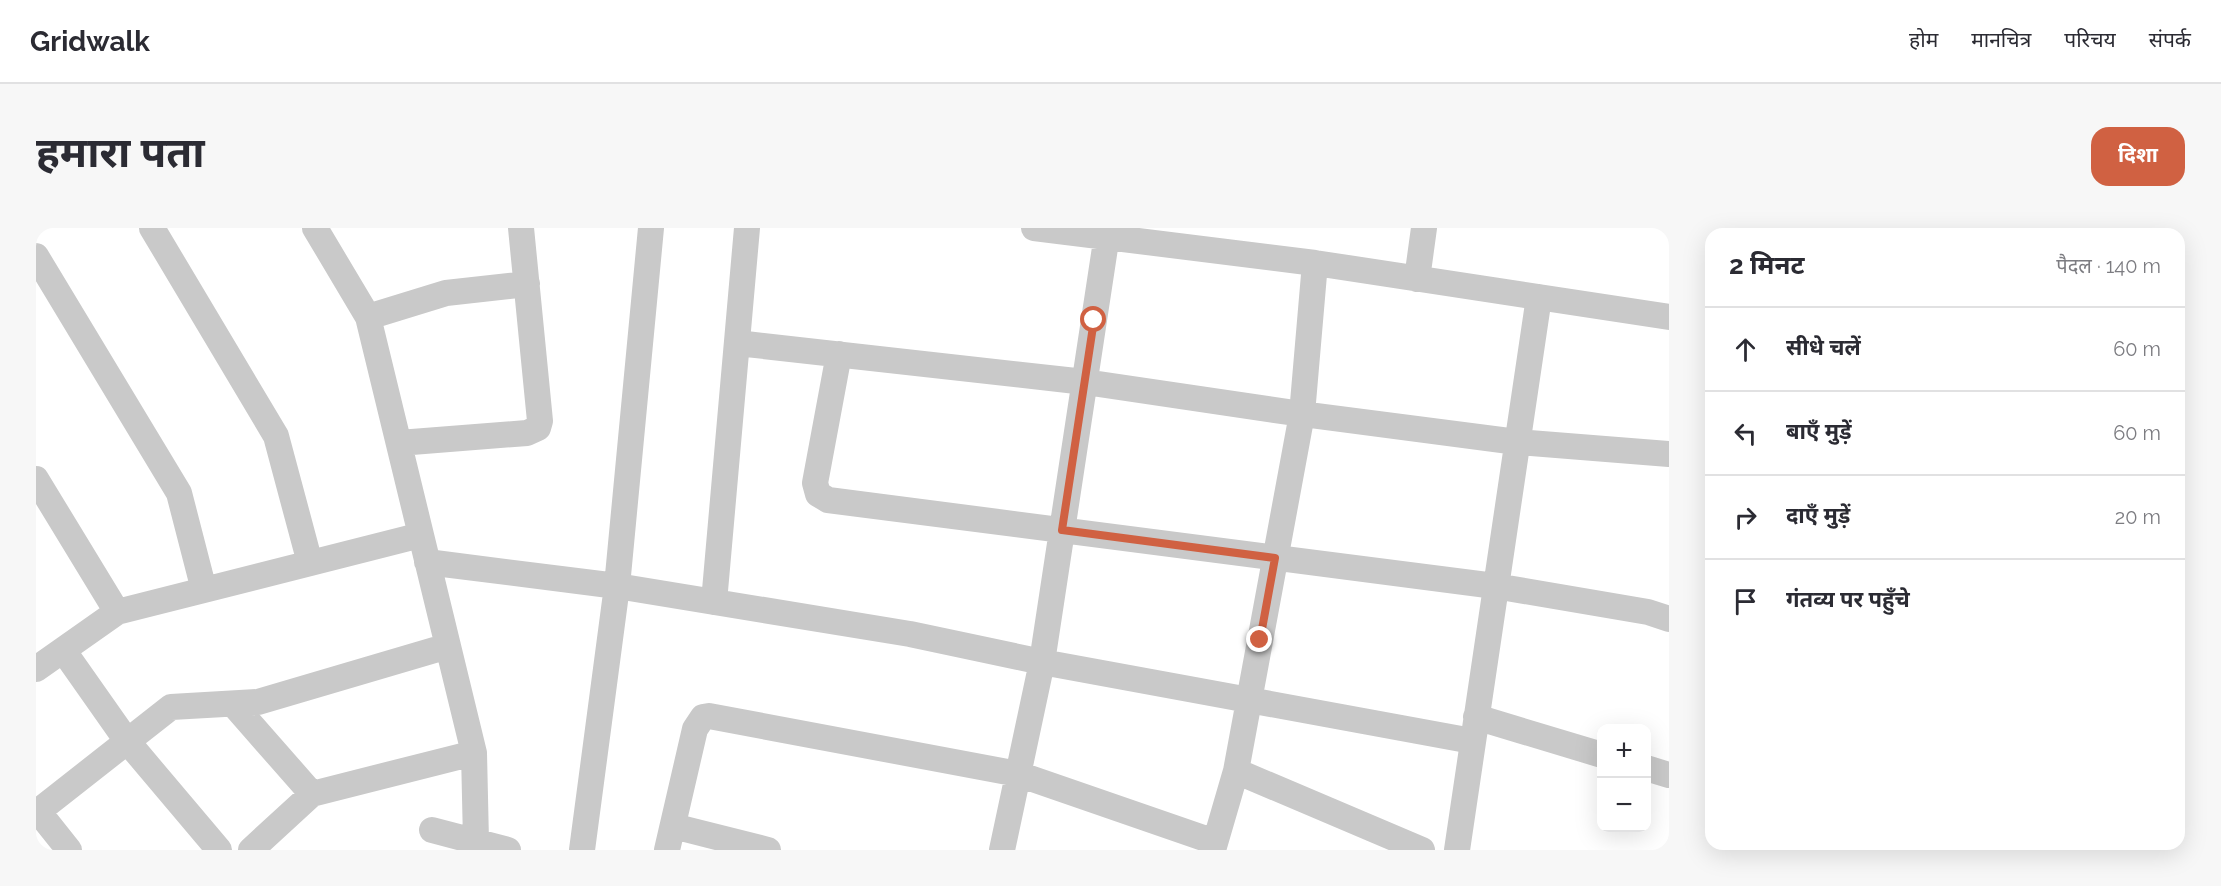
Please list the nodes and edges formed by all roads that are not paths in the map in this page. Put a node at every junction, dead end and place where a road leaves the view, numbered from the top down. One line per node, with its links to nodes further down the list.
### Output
1 (152, 228): 28 (street)
2 (315, 228): 14 (street)
3 (521, 228): 12 (street)
4 (651, 228): 29 (street)
5 (747, 228): 16 (street)
6 (1034, 228): 8 (street)
7 (1424, 228): 11 (street)
8 (1108, 233): 10 (street); 18 (street)
9 (36, 256): 31 (street)
10 (1316, 263): 11 (street); 19 (street)
11 (1417, 279): 13 (street)
12 (527, 284): 14 (street); 21 (street)
13 (1539, 297): 15 (street); 20 (street)
14 (368, 317): 21 (street)
15 (1669, 317)
16 (737, 343): 17 (street); 32 (street)
17 (839, 354): 18 (street); 24 (street)
18 (1085, 382): 19 (street); 24 (street)
19 (1302, 414): 20 (street); 26 (street)
20 (1516, 442): 22 (street); 30 (street)
21 (399, 443): 25 (street)
22 (1669, 454)
23 (36, 480): 33 (street)
24 (1062, 530): 26 (street); 37 (street)
25 (421, 535): 27 (street); 28 (street)
26 (1275, 558): 30 (street); 39 (street)
27 (427, 562): 29 (street); 35 (street)
28 (310, 563): 31 (street)
29 (617, 586): 32 (street); 59 (street)
30 (1495, 586): 34 (street); 41 (street)
31 (204, 590): 33 (street)
32 (714, 602): 37 (street)
33 (117, 612): 36 (street)
34 (1669, 619)
35 (448, 646): 40 (street); 43 (street)
36 (63, 650): 38 (street); 42 (street)
37 (1042, 662): 39 (street); 47 (street)
38 (36, 669)
39 (1249, 702): 41 (street); 46 (street)
40 (232, 704): 42 (street); 49 (street)
41 (1474, 729): 44 (street); 63 (street)
42 (127, 741): 50 (street); 56 (street)
43 (474, 753): 49 (street); 53 (street)
44 (1597, 754)
45 (1651, 769): 48 (street)
46 (1236, 771): 54 (street); 62 (street)
47 (1018, 774): 52 (street); 54 (street); 61 (street)
48 (1669, 775)
49 (312, 794): 57 (street)
50 (37, 812): 55 (street)
51 (432, 830): 53 (street)
52 (670, 838): 60 (street)
53 (476, 841): 58 (street)
54 (1214, 846)
55 (69, 850)
56 (219, 850)
57 (251, 850)
58 (508, 850)
59 (582, 850)
60 (768, 850)
61 (1002, 850)
62 (1422, 850)
63 (1457, 850)

